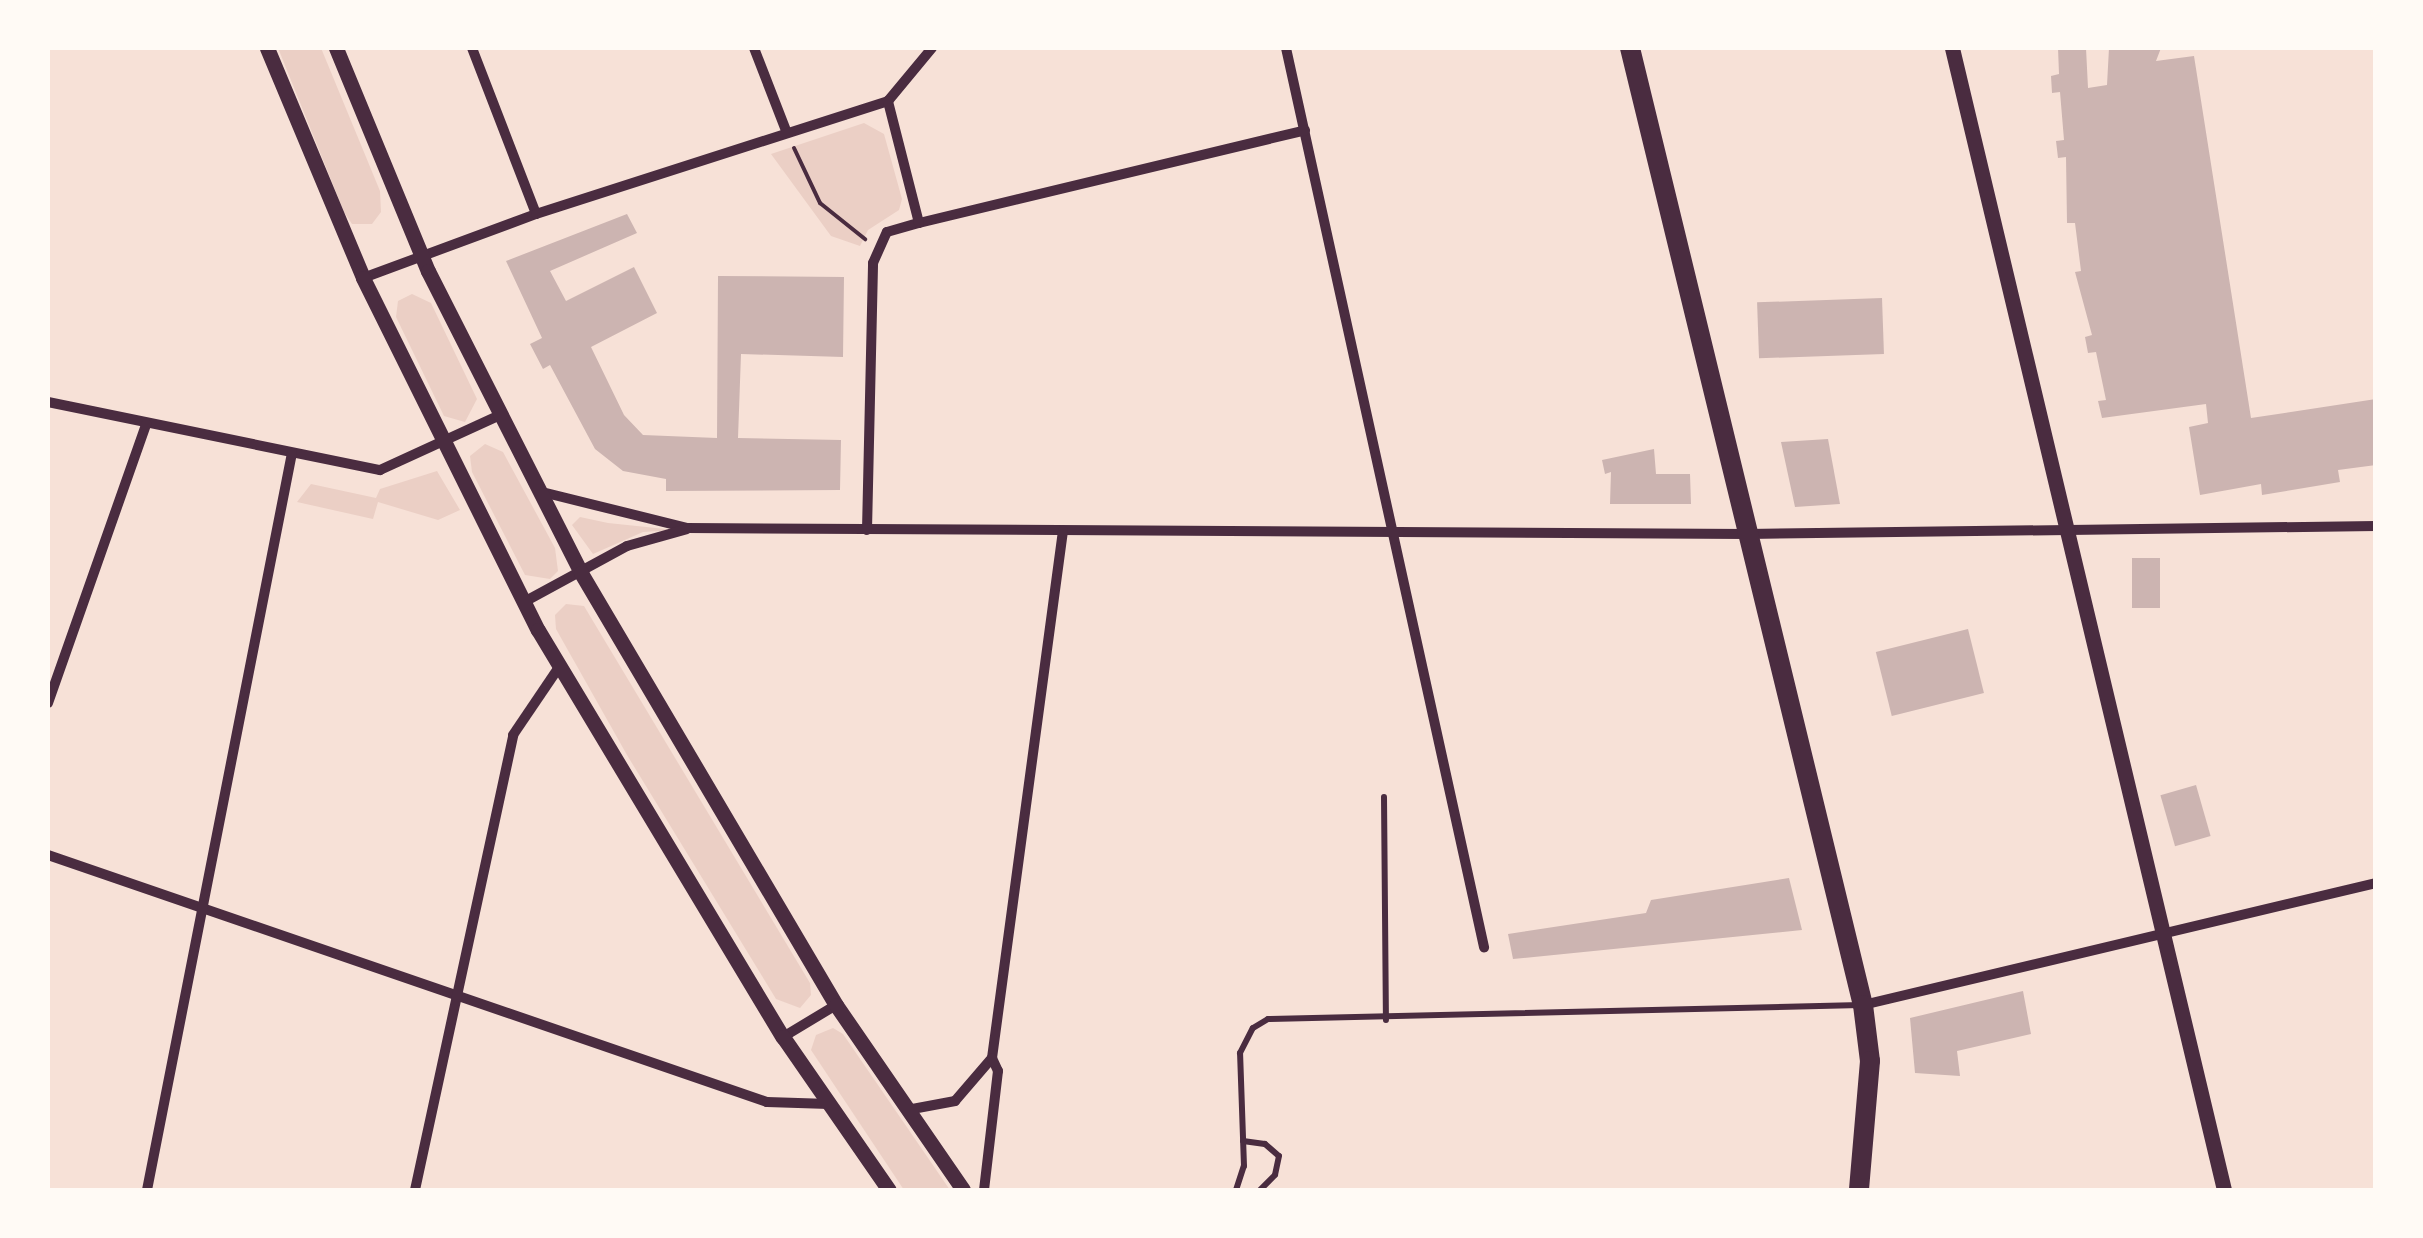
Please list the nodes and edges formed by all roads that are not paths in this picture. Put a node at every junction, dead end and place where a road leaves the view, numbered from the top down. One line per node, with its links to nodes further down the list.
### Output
1 (266, 48): 15 (street)
2 (336, 48): 14 (street)
3 (472, 48): 12 (street)
4 (754, 48): 11 (street)
5 (932, 48): 9 (street)
6 (1286, 48): 10 (street)
7 (1630, 48): 28 (main road)
8 (1952, 48): 24 (street)
9 (888, 102): 11 (street); 13 (street)
10 (1305, 130): 13 (street); 27 (street)
11 (787, 133): 12 (street)
12 (536, 214): 14 (street)
13 (920, 223): 25 (street)
14 (421, 255): 15 (street); 17 (street)
15 (363, 278): 19 (street)
16 (48, 402): 18 (street)
17 (498, 416): 19 (street); 21 (street)
18 (146, 424): 20 (street); 32 (street)
19 (442, 444): 20 (street); 30 (street)
20 (292, 454): 36 (street)
21 (538, 491): 23 (street); 29 (street)
22 (2376, 526): 24 (street)
23 (688, 528): 25 (street); 29 (street)
24 (2063, 528): 28 (street); 37 (street)
25 (867, 530): 26 (street)
26 (1063, 530): 27 (street); 44 (street)
27 (1398, 532): 28 (street); 38 (street)
28 (1748, 534): 41 (main road)
29 (581, 573): 30 (street); 40 (street)
30 (524, 602): 31 (street)
31 (559, 666): 39 (street); 43 (street)
32 (48, 703)
33 (1384, 797): 42 (lane)
34 (48, 855): 36 (street)
35 (2376, 883): 37 (street)
36 (202, 907): 39 (street); 48 (street)
37 (2162, 935): 41 (street); 56 (street)
38 (1484, 947)
39 (458, 992): 45 (street); 49 (street)
40 (836, 1005): 43 (street); 46 (street)
41 (1863, 1006): 42 (lane); 55 (main road)
42 (1386, 1020): 47 (lane)
43 (783, 1037): 45 (street)
44 (992, 1058): 46 (street); 52 (street)
45 (829, 1104): 50 (street)
46 (906, 1110): 51 (street)
47 (1244, 1142): 53 (lane); 54 (lane)
48 (147, 1190)
49 (415, 1190)
50 (889, 1190)
51 (963, 1190)
52 (984, 1190)
53 (1236, 1190)
54 (1260, 1190)
55 (1859, 1190)
56 (2224, 1190)

